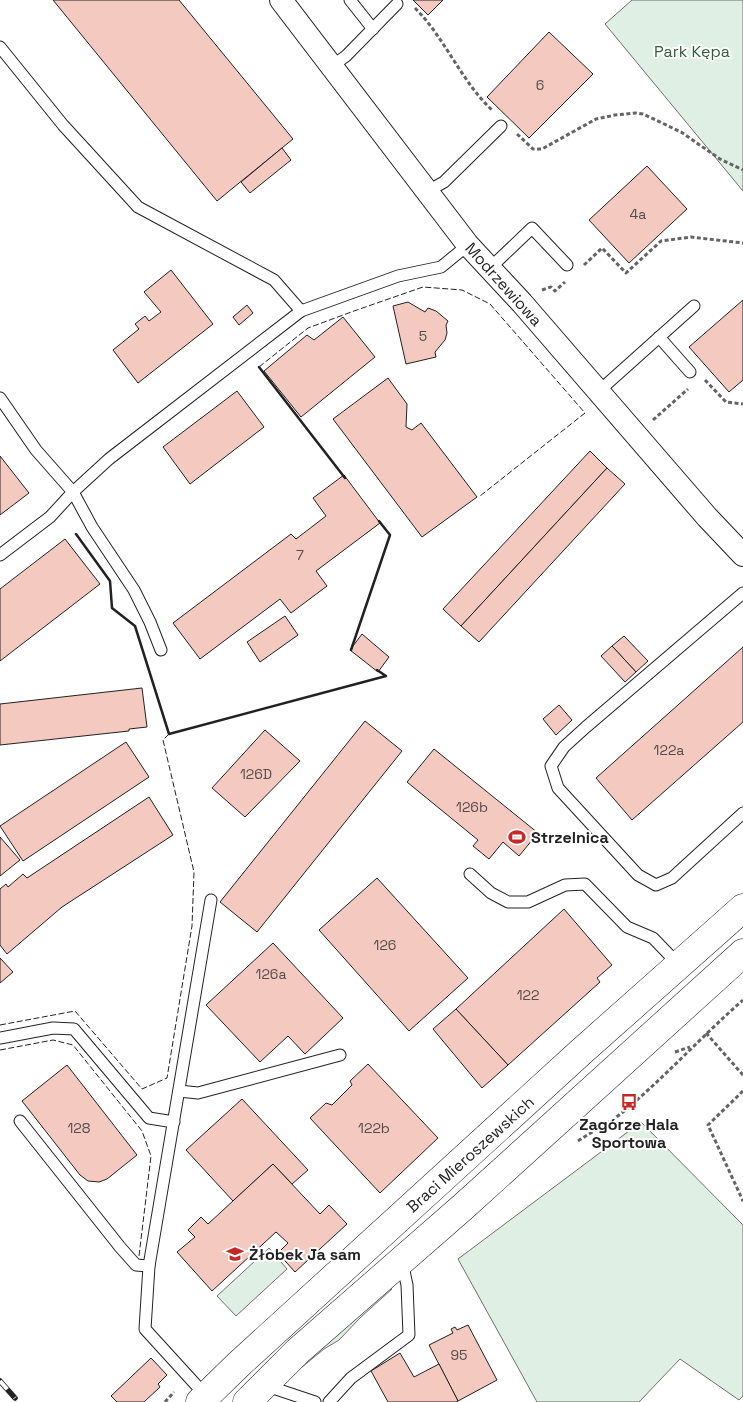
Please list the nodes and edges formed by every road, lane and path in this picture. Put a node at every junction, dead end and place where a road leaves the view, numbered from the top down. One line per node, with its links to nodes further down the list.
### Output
1 (281, 0): 7 (street, Modrzewiowa)
2 (350, 0): 5 (lane)
3 (397, 4): 5 (lane)
4 (414, 7): 8 (path)
5 (373, 29): 7 (lane)
6 (0, 47): 20 (lane)
7 (332, 66): 11 (street, Modrzewiowa)
8 (493, 111)
9 (506, 128): 10 (path); 11 (lane)
10 (743, 170)
11 (428, 191): 13 (street, Modrzewiowa)
12 (743, 243): 15 (path)
13 (468, 245): 16 (street, Modrzewiowa); 20 (lane)
14 (567, 265): 16 (lane)
15 (582, 266)
16 (489, 269): 25 (street, Modrzewiowa)
17 (568, 279): 18 (path)
18 (555, 291)
19 (694, 306): 21 (lane)
20 (301, 311): 29 (lane)
21 (659, 337): 22 (lane); 25 (lane)
22 (690, 372)
23 (702, 376): 27 (path)
24 (691, 386): 28 (path)
25 (599, 391): 28 (street, Modrzewiowa)
26 (0, 398): 29 (lane)
27 (743, 404)
28 (636, 435): 31 (street, Modrzewiowa)
29 (73, 492): 30 (lane); 33 (lane)
30 (0, 555)
31 (743, 555)
32 (743, 593): 34 (lane)
33 (161, 650)
34 (743, 813)
35 (470, 874): 39 (lane)
36 (210, 900): 47 (lane)
37 (743, 908): 39 (main road, Braci Mieroszewskich)
38 (743, 952): 55 (main road, Braci Mieroszewskich)
39 (679, 965): 58 (main road, Braci Mieroszewskich)
40 (743, 1000): 41 (path)
41 (706, 1033): 43 (path); 46 (path)
42 (0, 1038): 51 (lane)
43 (692, 1047): 44 (path); 52 (path)
44 (674, 1052)
45 (340, 1055): 47 (lane)
46 (743, 1075)
47 (179, 1091): 51 (lane)
48 (743, 1091): 54 (path)
49 (606, 1118): 52 (path)
50 (20, 1121): 56 (lane)
51 (174, 1122): 56 (lane)
52 (604, 1124): 53 (path)
53 (574, 1143)
54 (743, 1201)
55 (402, 1259): 57 (main road, Braci Mieroszewskich); 60 (lane)
56 (149, 1266): 58 (lane)
57 (255, 1393): 59 (lane)
58 (206, 1400)
59 (315, 1402)
60 (329, 1402)

